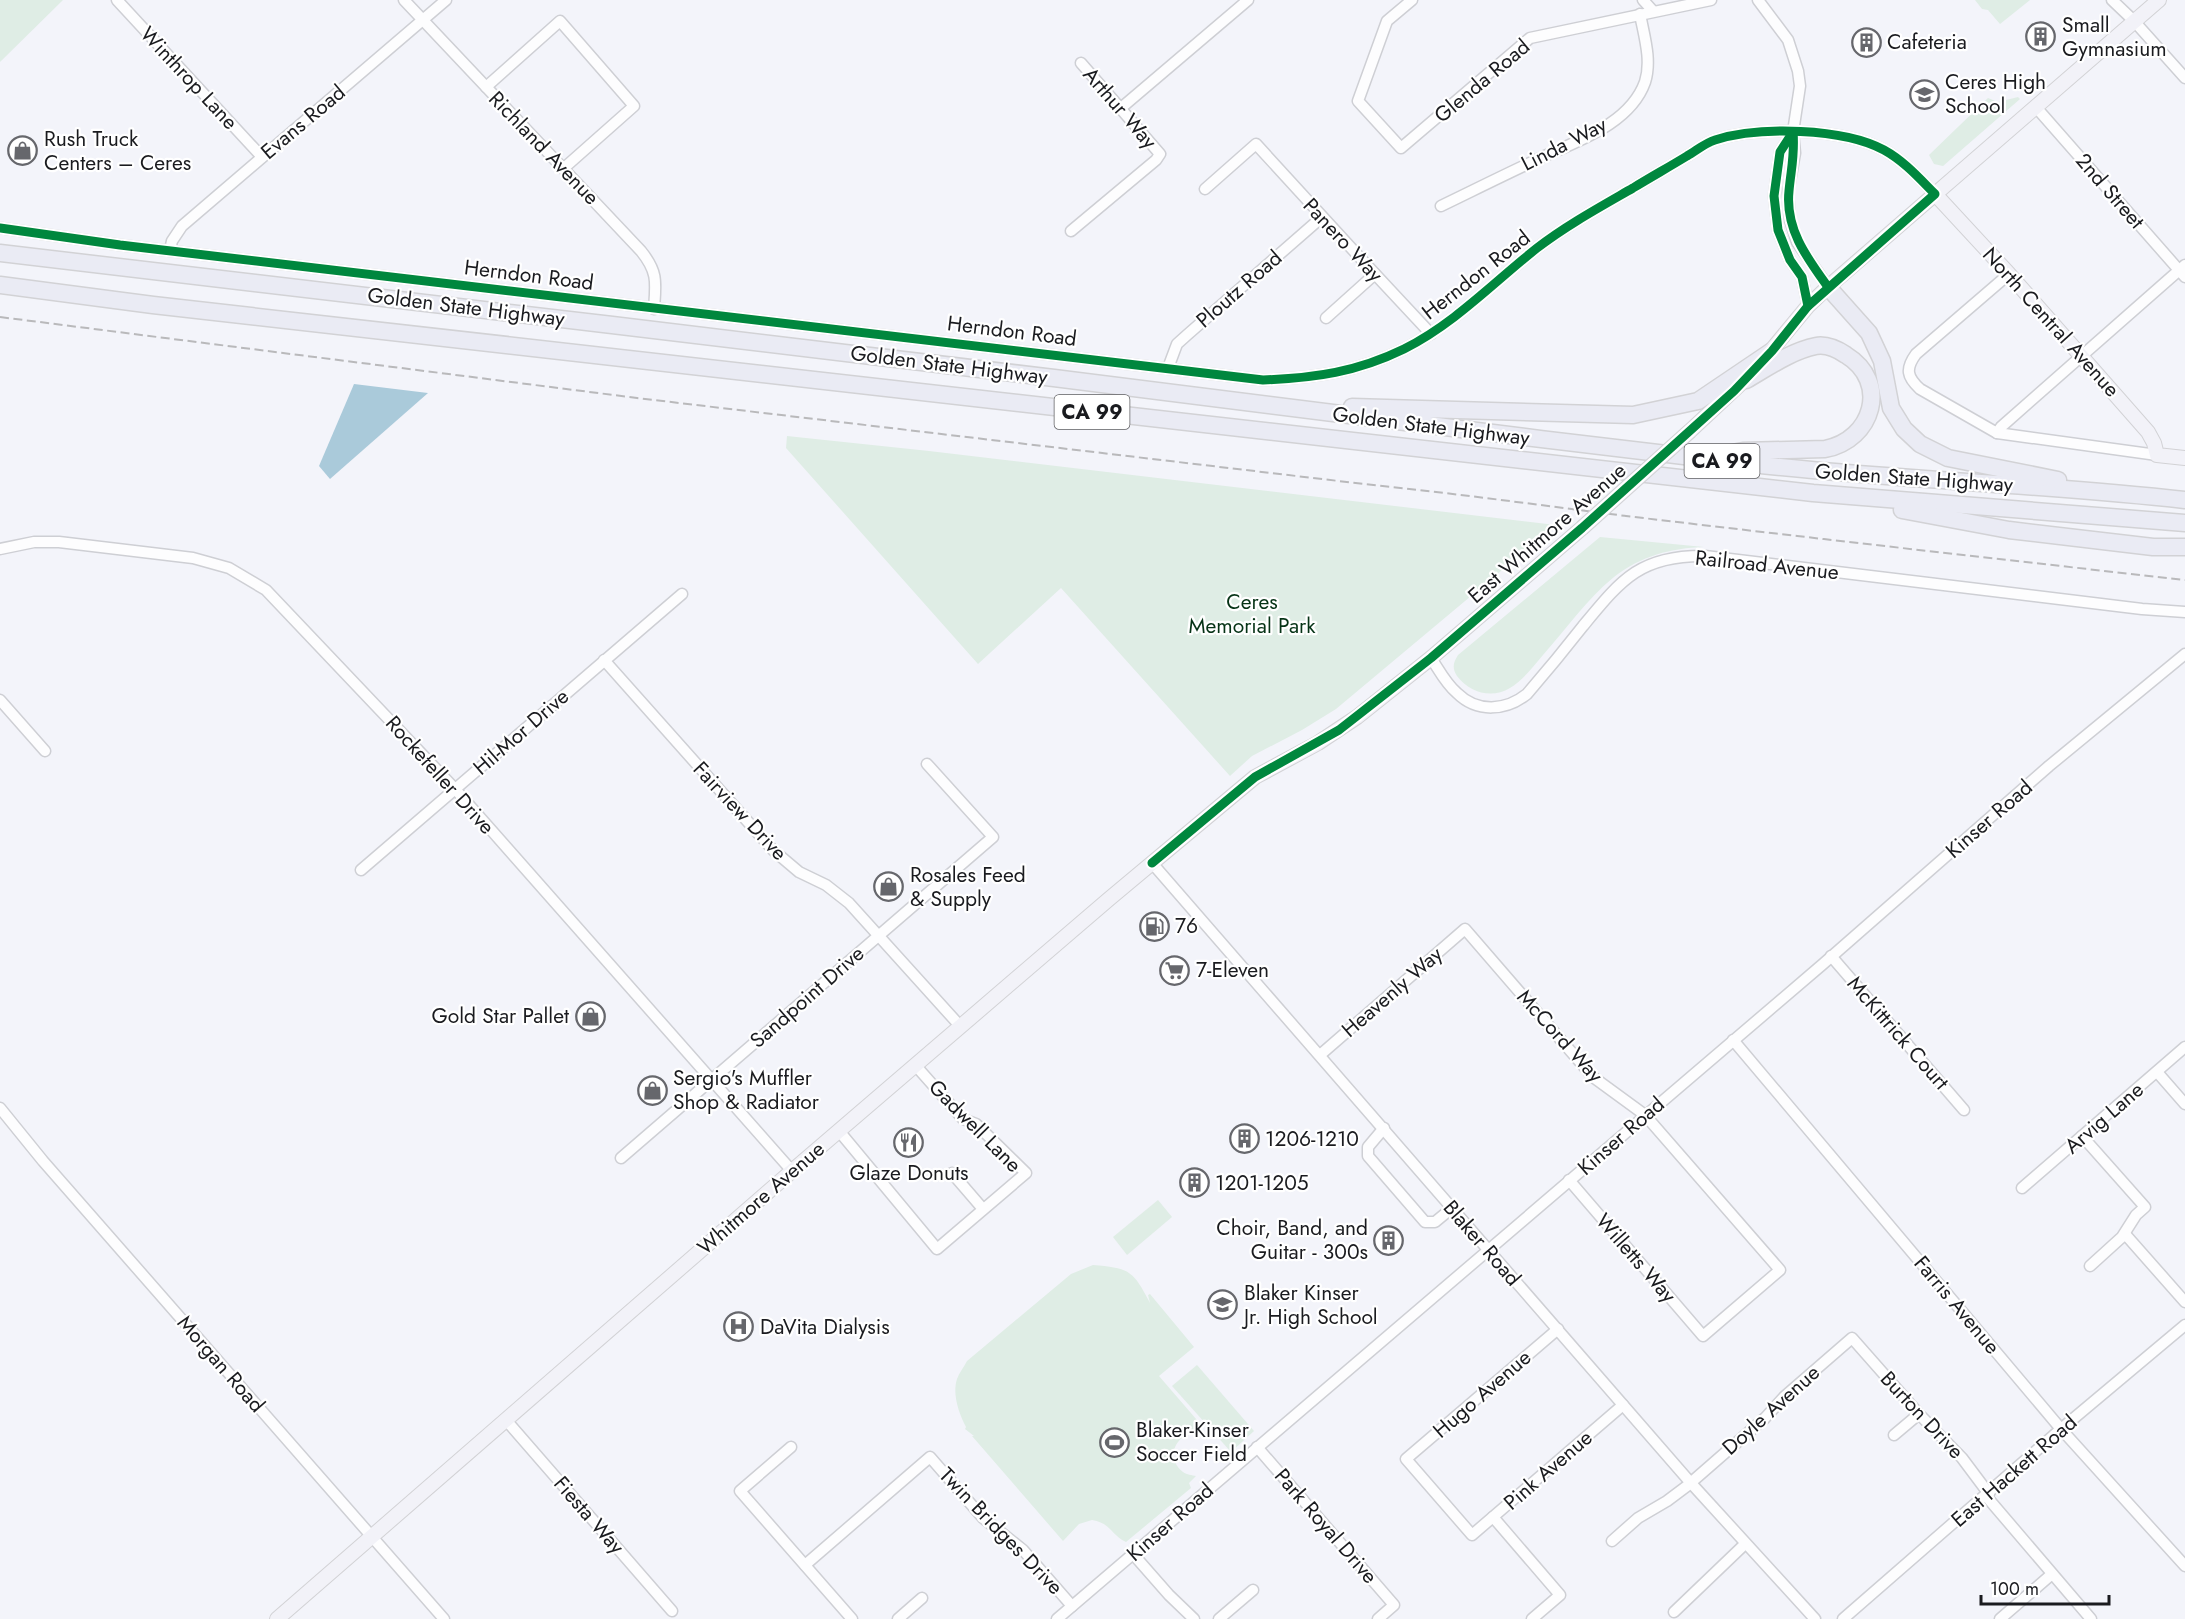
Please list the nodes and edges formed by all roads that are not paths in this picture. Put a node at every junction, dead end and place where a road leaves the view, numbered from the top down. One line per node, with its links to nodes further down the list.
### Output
1 (117, 0): 21 (street, Winthrop Lane)
2 (404, 0): 13 (street, Richland Avenue)
3 (446, 0): 13 (street, Evans Road)
4 (1248, 0): 19 (street)
5 (1412, 0): 12 (street, Glenda Road)
6 (1643, 0): 11 (street)
7 (1711, 0): 11 (street, Glenda Road)
8 (1758, 0): 20 (street)
9 (2112, 0): 14 (street)
10 (2159, 0): 14 (main road, East Whitmore Avenue)
11 (1653, 11): 12 (street, Glenda Road)
12 (1640, 14): 25 (street, Linda Way)
13 (423, 20): 17 (street, Richland Avenue); 21 (street, Evans Road)
14 (2134, 21): 16 (street); 18 (main road, East Whitmore Avenue)
15 (1080, 63): 19 (street, Arthur Way)
16 (2185, 78)
17 (486, 87): 22 (street, Richland Avenue); 22 (street)
18 (2035, 106): 24 (main road, East Whitmore Avenue); 31 (street, 2nd Street)
19 (1121, 108): 28 (street, Arthur Way)
20 (1793, 132): 24 (street, Herndon Road); 35 (street); 36 (street); 39 (street, Herndon Road)
21 (262, 157): 29 (street, Evans Road)
22 (564, 168): 37 (street, Richland Avenue)
23 (1205, 189): 26 (street, Panero Way)
24 (1935, 194): 33 (main road, North Central Avenue); 35 (main road, East Whitmore Avenue)
25 (1441, 206)
26 (1322, 217): 32 (street, Panero Way); 42 (street, Ploutz Road)
27 (0, 228): 29 (street, Herndon Road)
28 (1071, 231)
29 (170, 250): 37 (street, Herndon Road)
30 (0, 253): 44 (highway, Golden State Highway / CA 99)
31 (2183, 271): 41 (street)
32 (1375, 274): 38 (street); 39 (street, Panero Way)
33 (2009, 274): 41 (main road, North Central Avenue); 45 (street)
34 (0, 285): 49 (highway, Golden State Highway / CA 99)
35 (1828, 287): 36 (main road, East Whitmore Avenue); 50 (highway)
36 (1808, 306): 40 (main road, East Whitmore Avenue)
37 (654, 309): 42 (street, Herndon Road)
38 (1326, 318)
39 (1431, 333): 42 (street, Herndon Road)
40 (1772, 351): 43 (main road, East Whitmore Avenue); 44 (highway)
41 (2081, 356): 45 (street); 46 (main road, North Central Avenue)
42 (1168, 368)
43 (1745, 380): 47 (highway); 58 (main road, East Whitmore Avenue, bridge)
44 (1262, 405): 47 (highway, Golden State Highway / CA 99)
45 (1997, 433): 46 (street)
46 (2157, 455): 48 (main road)
47 (1698, 458): 50 (highway, Golden State Highway / CA 99)
48 (2185, 458)
49 (1813, 493): 52 (highway, Golden State Highway / CA 99); 53 (highway)
50 (2127, 493): 51 (highway, Golden State Highway / CA 99)
51 (2185, 500)
52 (2185, 523)
53 (2185, 547)
54 (0, 549): 63 (street, Rockefeller Drive)
55 (682, 594): 59 (street, Hil-Mor Drive)
56 (2185, 612): 58 (street, Railroad Avenue)
57 (2185, 654): 68 (street, Kinser Road)
58 (1431, 658): 64 (main road, East Whitmore Avenue)
59 (604, 660): 63 (street, Hil-Mor Drive); 67 (street, Fairview Drive)
60 (0, 700): 61 (street)
61 (45, 751)
62 (927, 764): 67 (street, Sandpoint Drive)
63 (455, 789): 65 (street, Hil-Mor Drive); 75 (street, Rockefeller Drive)
64 (1152, 863): 69 (main road, Whitmore Avenue); 72 (street, Blaker Road)
65 (361, 870)
66 (1465, 929): 72 (street, Heavenly Way); 79 (street, McCord Way)
67 (878, 936): 69 (street, Fairview Drive); 75 (street, Sandpoint Drive)
68 (1831, 956): 70 (street, Kinser Road); 78 (street, McKittrick Court)
69 (961, 1027): 73 (main road, Whitmore Avenue)
70 (1733, 1040): 79 (street, Kinser Road); 101 (street, Farris Avenue)
71 (2185, 1047): 74 (street, Arvig Lane)
72 (1320, 1055): 80 (street, Blaker Road)
73 (916, 1066): 81 (main road, Whitmore Avenue); 89 (street, Gadwell Lane)
74 (2157, 1072): 76 (street); 82 (street, Arvig Lane)
75 (712, 1080): 83 (street, Sandpoint Drive); 84 (street, Rockefeller Drive)
76 (2185, 1104)
77 (0, 1108): 109 (street, Morgan Road)
78 (1964, 1110)
79 (1645, 1115): 86 (street, Kinser Road); 96 (street, McCord Way)
80 (1384, 1128): 88 (street, Blaker Road); 88 (street)
81 (839, 1131): 84 (main road, Whitmore Avenue); 89 (street, Gadwell Lane)
82 (2082, 1136): 87 (street, Arvig Lane); 90 (street)
83 (621, 1158)
84 (792, 1171): 100 (main road, Whitmore Avenue)
85 (951, 1173): 89 (street)
86 (1569, 1180): 91 (street, Kinser Road); 96 (street, Willetts Way)
87 (2022, 1188)
88 (1452, 1208): 91 (street, Blaker Road)
89 (983, 1209)
90 (2125, 1234): 92 (street); 93 (street)
91 (1488, 1249): 95 (street, Blaker Road); 104 (street, Kinser Road)
92 (2090, 1266)
93 (2185, 1302)
94 (2185, 1325): 101 (street, East Hackett Road)
95 (1558, 1329): 98 (street, Blaker Road); 108 (street, Hugo Avenue)
96 (1703, 1336)
97 (1852, 1338): 99 (street, Burton Drive); 105 (street, Doyle Avenue)
98 (1623, 1405): 105 (street, Blaker Road); 107 (street, Pink Avenue)
99 (1919, 1414): 102 (street); 106 (street, Burton Drive)
100 (506, 1420): 109 (main road, Whitmore Avenue); 118 (street, Fiesta Way)
101 (2061, 1429): 106 (street, East Hackett Road); 114 (street, Farris Avenue)
102 (1894, 1435)
103 (791, 1447): 113 (street)
104 (1257, 1447): 112 (street, Kinser Road); 127 (street, Park Royal Drive)
105 (1690, 1482): 110 (street, Doyle Avenue); 111 (street, Blaker Road)
106 (1988, 1495): 115 (street, Burton Drive); 130 (street, East Hackett Road)
107 (1493, 1517): 108 (street, Pink Avenue); 128 (street)
108 (1472, 1535)
109 (373, 1536): 121 (main road); 122 (street, Morgan Road)
110 (1612, 1541)
111 (1745, 1544): 119 (street); 129 (street, Blaker Road)
112 (1133, 1554): 120 (street, Kinser Road); 125 (street)
113 (805, 1565): 120 (street, Twin Bridges Drive); 123 (street)
114 (2185, 1566)
115 (2052, 1574): 131 (street); 132 (street, Burton Drive)
116 (1253, 1590): 126 (street)
117 (922, 1598): 124 (street)
118 (672, 1611)
119 (1674, 1612)
120 (1066, 1614)
121 (277, 1619)
122 (444, 1619)
123 (852, 1619)
124 (898, 1619)
125 (1194, 1619)
126 (1219, 1619)
127 (1378, 1619)
128 (1532, 1619)
129 (1815, 1619)
130 (1843, 1619)
131 (2000, 1619)
132 (2091, 1619)

